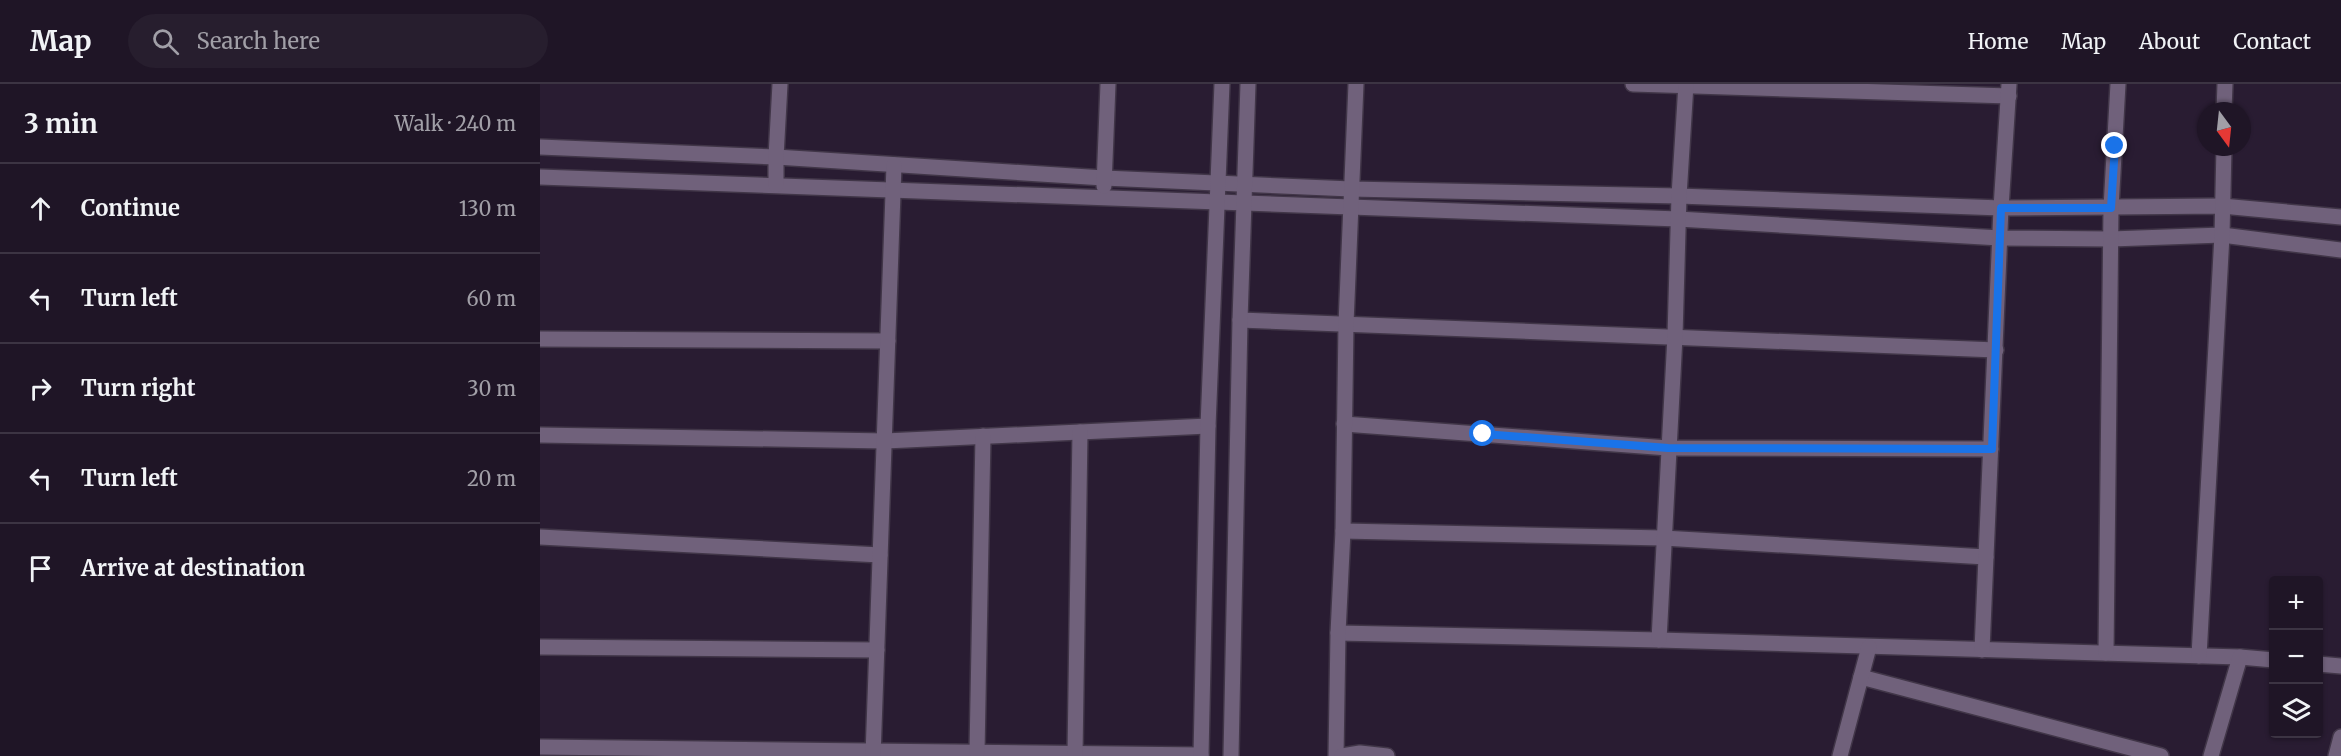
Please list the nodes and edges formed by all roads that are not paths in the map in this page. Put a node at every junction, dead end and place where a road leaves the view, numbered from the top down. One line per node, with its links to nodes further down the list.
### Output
1 (780, 84): 15 (street)
2 (1108, 84): 18 (street)
3 (1222, 84): 19 (street)
4 (1248, 84): 20 (street)
5 (1356, 84): 23 (street)
6 (1633, 84): 9 (street)
7 (2118, 84): 31 (street)
8 (2225, 84): 12 (street)
9 (1686, 85): 10 (street); 24 (street)
10 (1846, 88): 11 (street)
11 (2009, 90): 30 (street)
12 (2224, 102)
13 (540, 147): 15 (street)
14 (2223, 156): 28 (street)
15 (776, 157): 16 (street); 21 (street)
16 (894, 165): 18 (street); 22 (street)
17 (540, 177): 21 (street)
18 (1104, 178): 19 (street); 25 (street)
19 (1218, 182): 20 (street); 26 (street)
20 (1244, 183): 23 (street); 27 (street)
21 (776, 185): 22 (street)
22 (894, 189): 25 (street); 42 (street)
23 (1351, 189): 24 (street); 29 (street)
24 (1679, 196): 30 (street); 33 (street)
25 (1103, 198): 26 (street)
26 (1217, 203): 27 (street); 45 (street)
27 (1244, 205): 29 (street); 38 (street)
28 (2222, 206): 31 (street); 32 (street); 34 (street)
29 (1350, 207): 33 (street); 39 (street)
30 (2001, 208): 31 (street); 35 (street)
31 (2111, 208): 36 (street)
32 (2341, 218)
33 (1678, 219): 35 (street); 40 (street)
34 (2222, 235): 36 (street); 37 (street); 64 (street)
35 (2000, 238): 36 (street); 43 (street)
36 (2111, 239): 63 (street)
37 (2341, 250)
38 (1240, 320): 39 (street); 76 (street)
39 (1346, 324): 40 (street); 44 (street)
40 (1675, 336): 43 (street); 50 (street)
41 (540, 339): 42 (street)
42 (888, 341): 49 (street)
43 (1996, 350): 51 (street)
44 (1344, 424): 50 (street); 52 (street)
45 (1208, 426): 46 (street); 75 (street)
46 (1080, 432): 48 (street); 74 (street)
47 (540, 435): 49 (street)
48 (983, 436): 49 (street); 72 (street)
49 (885, 441): 55 (street)
50 (1668, 448): 51 (street); 54 (street)
51 (1992, 449): 56 (street)
52 (1343, 531): 54 (street); 57 (street)
53 (540, 537): 55 (street)
54 (1663, 538): 56 (street); 58 (street)
55 (880, 555): 61 (street)
56 (1986, 556): 62 (street)
57 (1338, 633): 58 (street); 77 (street)
58 (1659, 640): 60 (street)
59 (540, 647): 61 (street)
60 (1869, 647): 62 (street); 69 (street)
61 (877, 650): 73 (street)
62 (1982, 650): 63 (street)
63 (2106, 653): 64 (street)
64 (2199, 656): 65 (street)
65 (2240, 657): 66 (street); 82 (street)
66 (2269, 660)
67 (2323, 664): 68 (street)
68 (2341, 666)
69 (1861, 677): 80 (street); 81 (street)
70 (2341, 737): 83 (street)
71 (540, 747): 73 (street)
72 (977, 752): 73 (street); 74 (street)
73 (873, 754)
74 (1075, 754): 75 (street)
75 (1201, 755)
76 (1231, 756)
77 (1336, 756)
78 (1342, 756): 79 (street)
79 (1387, 756)
80 (1840, 756)
81 (2161, 756)
82 (2211, 756)
83 (2336, 756)

